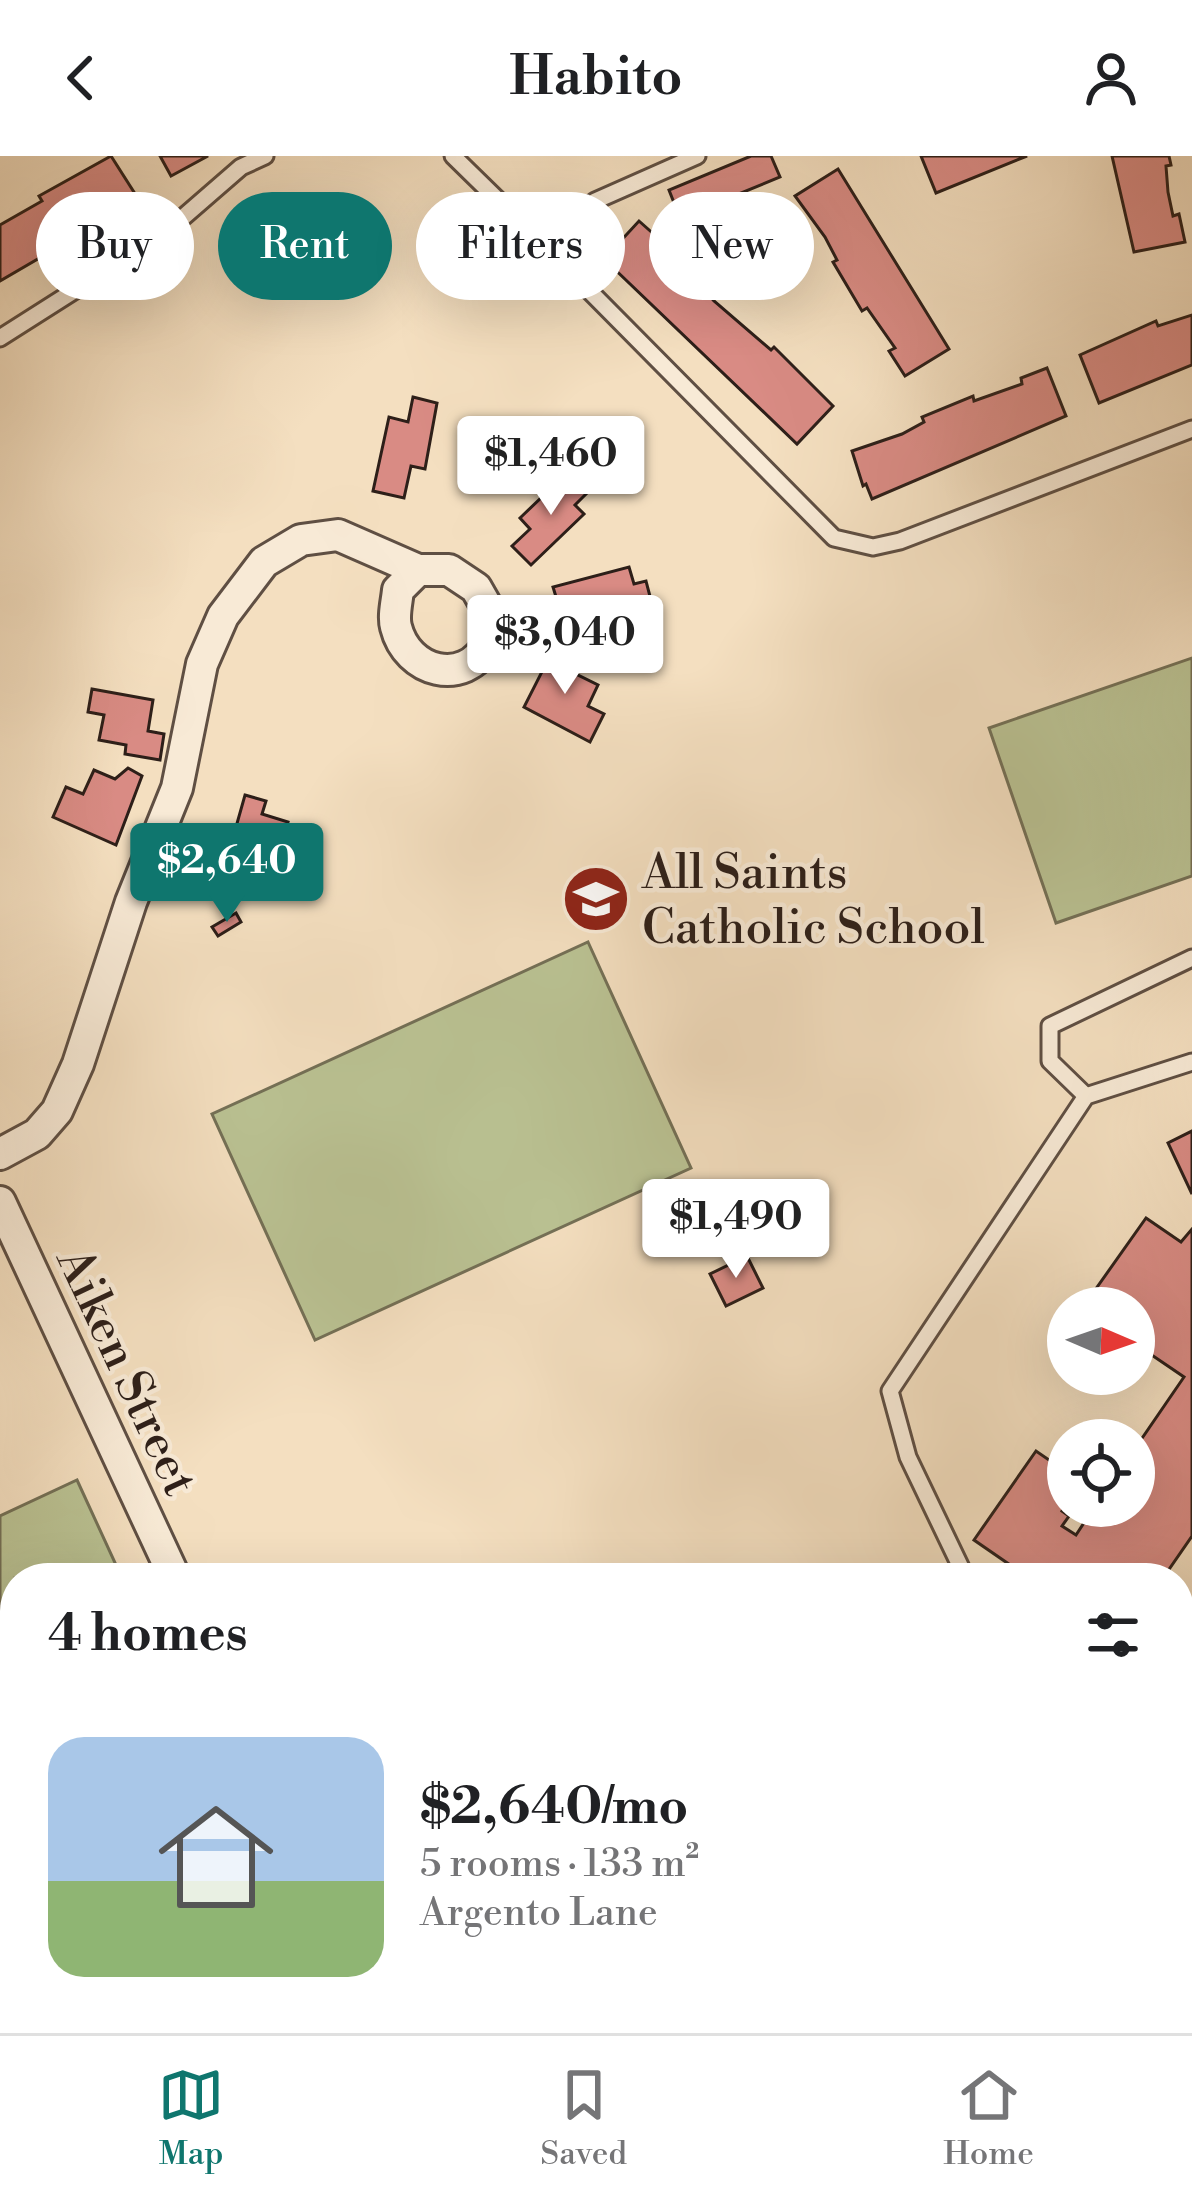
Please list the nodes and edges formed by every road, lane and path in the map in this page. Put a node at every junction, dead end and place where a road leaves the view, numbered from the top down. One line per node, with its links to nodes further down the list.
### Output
1 (265, 156): 7 (lane)
2 (453, 156): 4 (lane)
3 (697, 156): 5 (lane)
4 (490, 192)
5 (617, 192)
6 (598, 300): 8 (lane)
7 (0, 338)
8 (1192, 428)
9 (418, 571): 13 (street)
10 (1192, 958): 12 (lane)
11 (1192, 1062): 12 (lane)
12 (1086, 1096): 16 (lane)
13 (0, 1154)
14 (0, 1202): 15 (street, Aiken Street)
15 (168, 1563)
16 (959, 1563)

